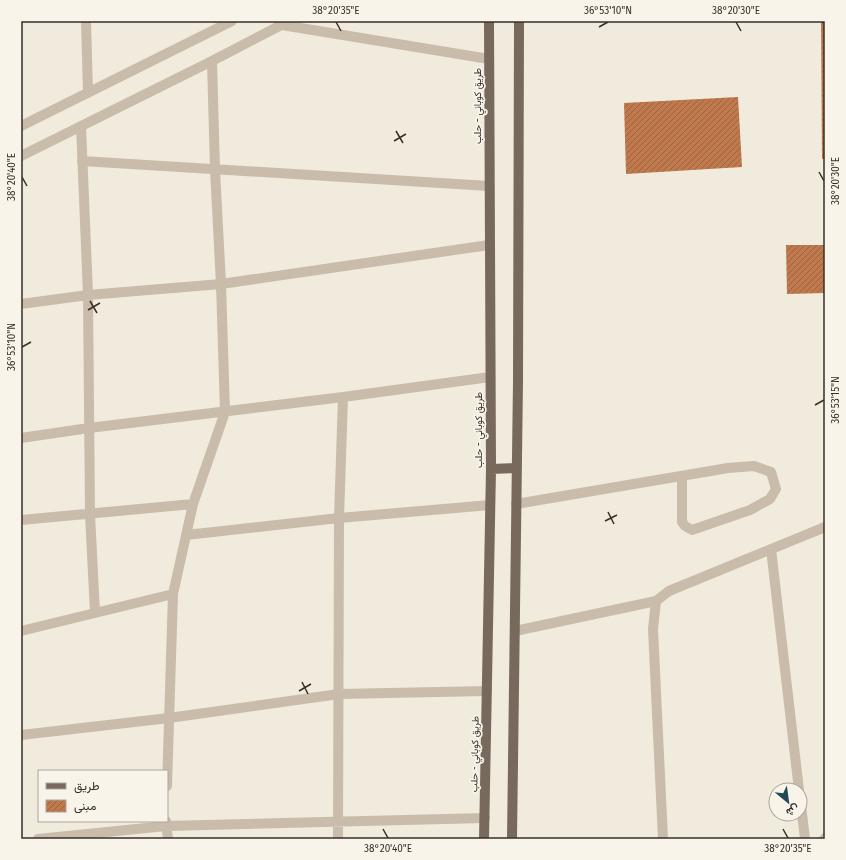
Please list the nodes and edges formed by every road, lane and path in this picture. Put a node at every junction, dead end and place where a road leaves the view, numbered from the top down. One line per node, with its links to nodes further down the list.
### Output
1 (86, 21): 9 (street)
2 (232, 21): 6 (street)
3 (489, 21): 7 (main road, طريق كوباني - حلب)
4 (519, 21): 25 (main road)
5 (285, 23): 7 (street); 8 (street)
6 (217, 25): 9 (street)
7 (489, 58): 15 (main road, طريق كوباني - حلب)
8 (212, 61): 11 (street); 14 (street)
9 (88, 93): 10 (street)
10 (21, 126)
11 (81, 126): 12 (street); 13 (street)
12 (21, 156)
13 (82, 161): 14 (street); 18 (street)
14 (215, 170): 15 (street); 17 (street)
15 (489, 186): 16 (main road, طريق كوباني - حلب)
16 (489, 245): 17 (street); 20 (main road, طريق كوباني - حلب)
17 (221, 284): 18 (street); 22 (street)
18 (88, 295): 19 (street); 23 (street)
19 (21, 304)
20 (490, 377): 21 (street); 26 (main road, طريق كوباني - حلب)
21 (343, 397): 22 (street); 32 (street)
22 (225, 412): 23 (street); 28 (street)
23 (89, 428): 24 (street); 31 (street)
24 (21, 438)
25 (517, 468): 26 (main road); 29 (main road)
26 (491, 469): 30 (main road, طريق كوباني - حلب)
27 (682, 476): 27 (street); 29 (street)
28 (193, 504): 31 (street); 35 (street)
29 (516, 504): 41 (main road)
30 (490, 505): 32 (street); 42 (main road, طريق كوباني - حلب)
31 (90, 514): 33 (street); 39 (street)
32 (339, 518): 35 (street); 43 (street)
33 (21, 520)
34 (825, 527): 36 (street)
35 (186, 535): 37 (street)
36 (771, 549): 38 (street); 47 (street)
37 (173, 594): 39 (street); 44 (street)
38 (656, 601): 41 (street); 57 (street)
39 (95, 613): 40 (street)
40 (21, 631)
41 (515, 631): 56 (main road)
42 (487, 691): 43 (street); 48 (main road, طريق كوباني - حلب)
43 (339, 694): 44 (street); 49 (street)
44 (169, 718): 45 (street); 46 (street)
45 (21, 734)
46 (167, 770)
47 (798, 782)
48 (485, 818): 49 (street); 55 (main road, طريق كوباني - حلب)
49 (338, 822): 51 (street); 54 (street)
50 (803, 822): 58 (street)
51 (166, 824): 52 (street); 53 (street)
52 (38, 839)
53 (168, 839)
54 (338, 839)
55 (484, 839)
56 (512, 839)
57 (663, 839)
58 (805, 839)

